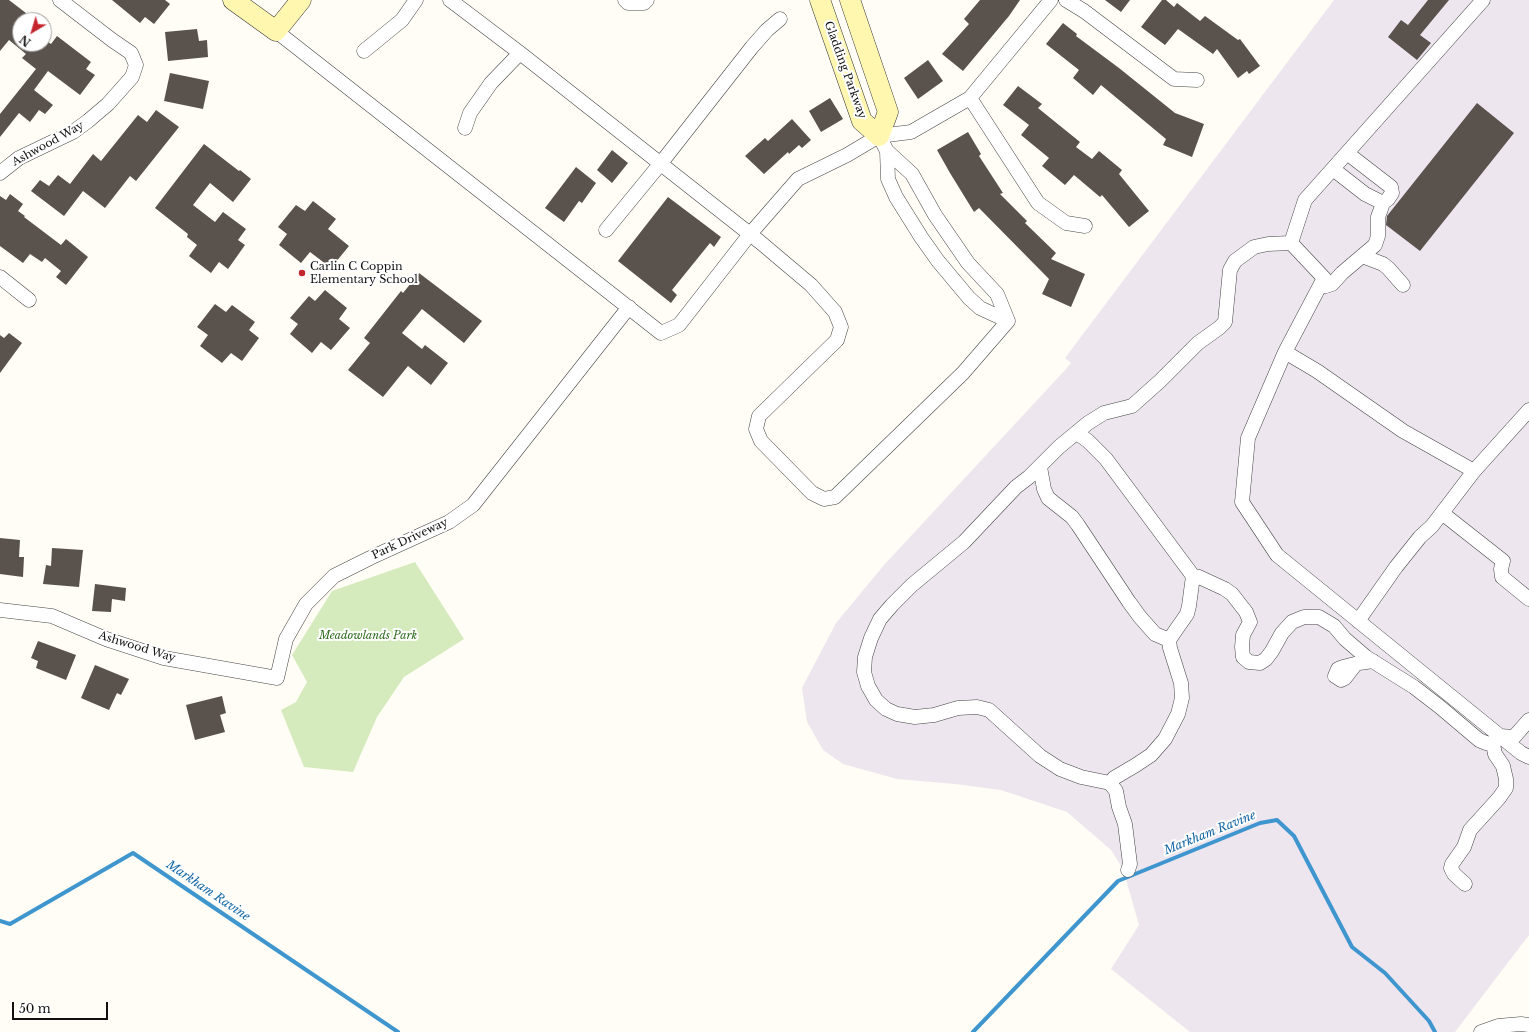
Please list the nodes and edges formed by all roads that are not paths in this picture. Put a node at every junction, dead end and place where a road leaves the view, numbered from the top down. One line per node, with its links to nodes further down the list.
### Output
1 (60, 0): 24 (street, Ashwood Way)
2 (233, 0): 14 (street)
3 (301, 0): 14 (street)
4 (416, 0): 15 (street)
5 (450, 0): 16 (street)
6 (624, 0): 7 (street)
7 (647, 0)
8 (820, 0): 20 (street, Gladding Parkway)
9 (850, 0): 20 (street, Gladding Parkway)
10 (1051, 0): 18 (street)
11 (1066, 0): 17 (street)
12 (1483, 0): 21 (street)
13 (780, 19): 22 (street)
14 (276, 31): 35 (street)
15 (364, 51)
16 (520, 53): 19 (street); 22 (street)
17 (1198, 80)
18 (970, 98): 20 (street); 26 (street)
19 (465, 128)
20 (883, 144): 28 (street); 36 (street); 36 (street)
21 (1347, 153): 23 (street); 25 (street)
22 (661, 163): 27 (street); 28 (street)
23 (1333, 169): 25 (street); 29 (street)
24 (0, 173)
25 (1382, 203): 30 (street)
26 (1084, 226)
27 (606, 230)
28 (750, 234): 35 (street); 36 (street)
29 (1291, 243): 32 (street); 39 (street)
30 (1362, 256): 32 (street); 33 (street)
31 (0, 277): 34 (street)
32 (1321, 284): 37 (street)
33 (1402, 285)
34 (29, 300)
35 (630, 307): 50 (street, Park Driveway)
36 (1008, 321)
37 (1285, 352): 41 (street); 46 (street)
38 (1529, 410): 41 (street)
39 (1077, 433): 40 (street); 43 (street)
40 (1040, 467): 47 (street); 54 (street)
41 (1474, 471): 42 (street)
42 (1442, 513): 44 (street); 46 (street)
43 (1193, 576): 47 (street); 48 (street)
44 (1529, 599)
45 (0, 610): 50 (street, Ashwood Way)
46 (1358, 620): 52 (street)
47 (1169, 640): 54 (street)
48 (1372, 661): 49 (street); 52 (street)
49 (1355, 665)
50 (276, 678)
51 (1529, 720): 52 (street)
52 (1497, 740): 53 (street); 56 (street)
53 (1529, 757)
54 (1110, 783): 55 (street)
55 (1128, 870)
56 (1465, 884)
57 (1529, 1025): 58 (street)
58 (1481, 1032)

